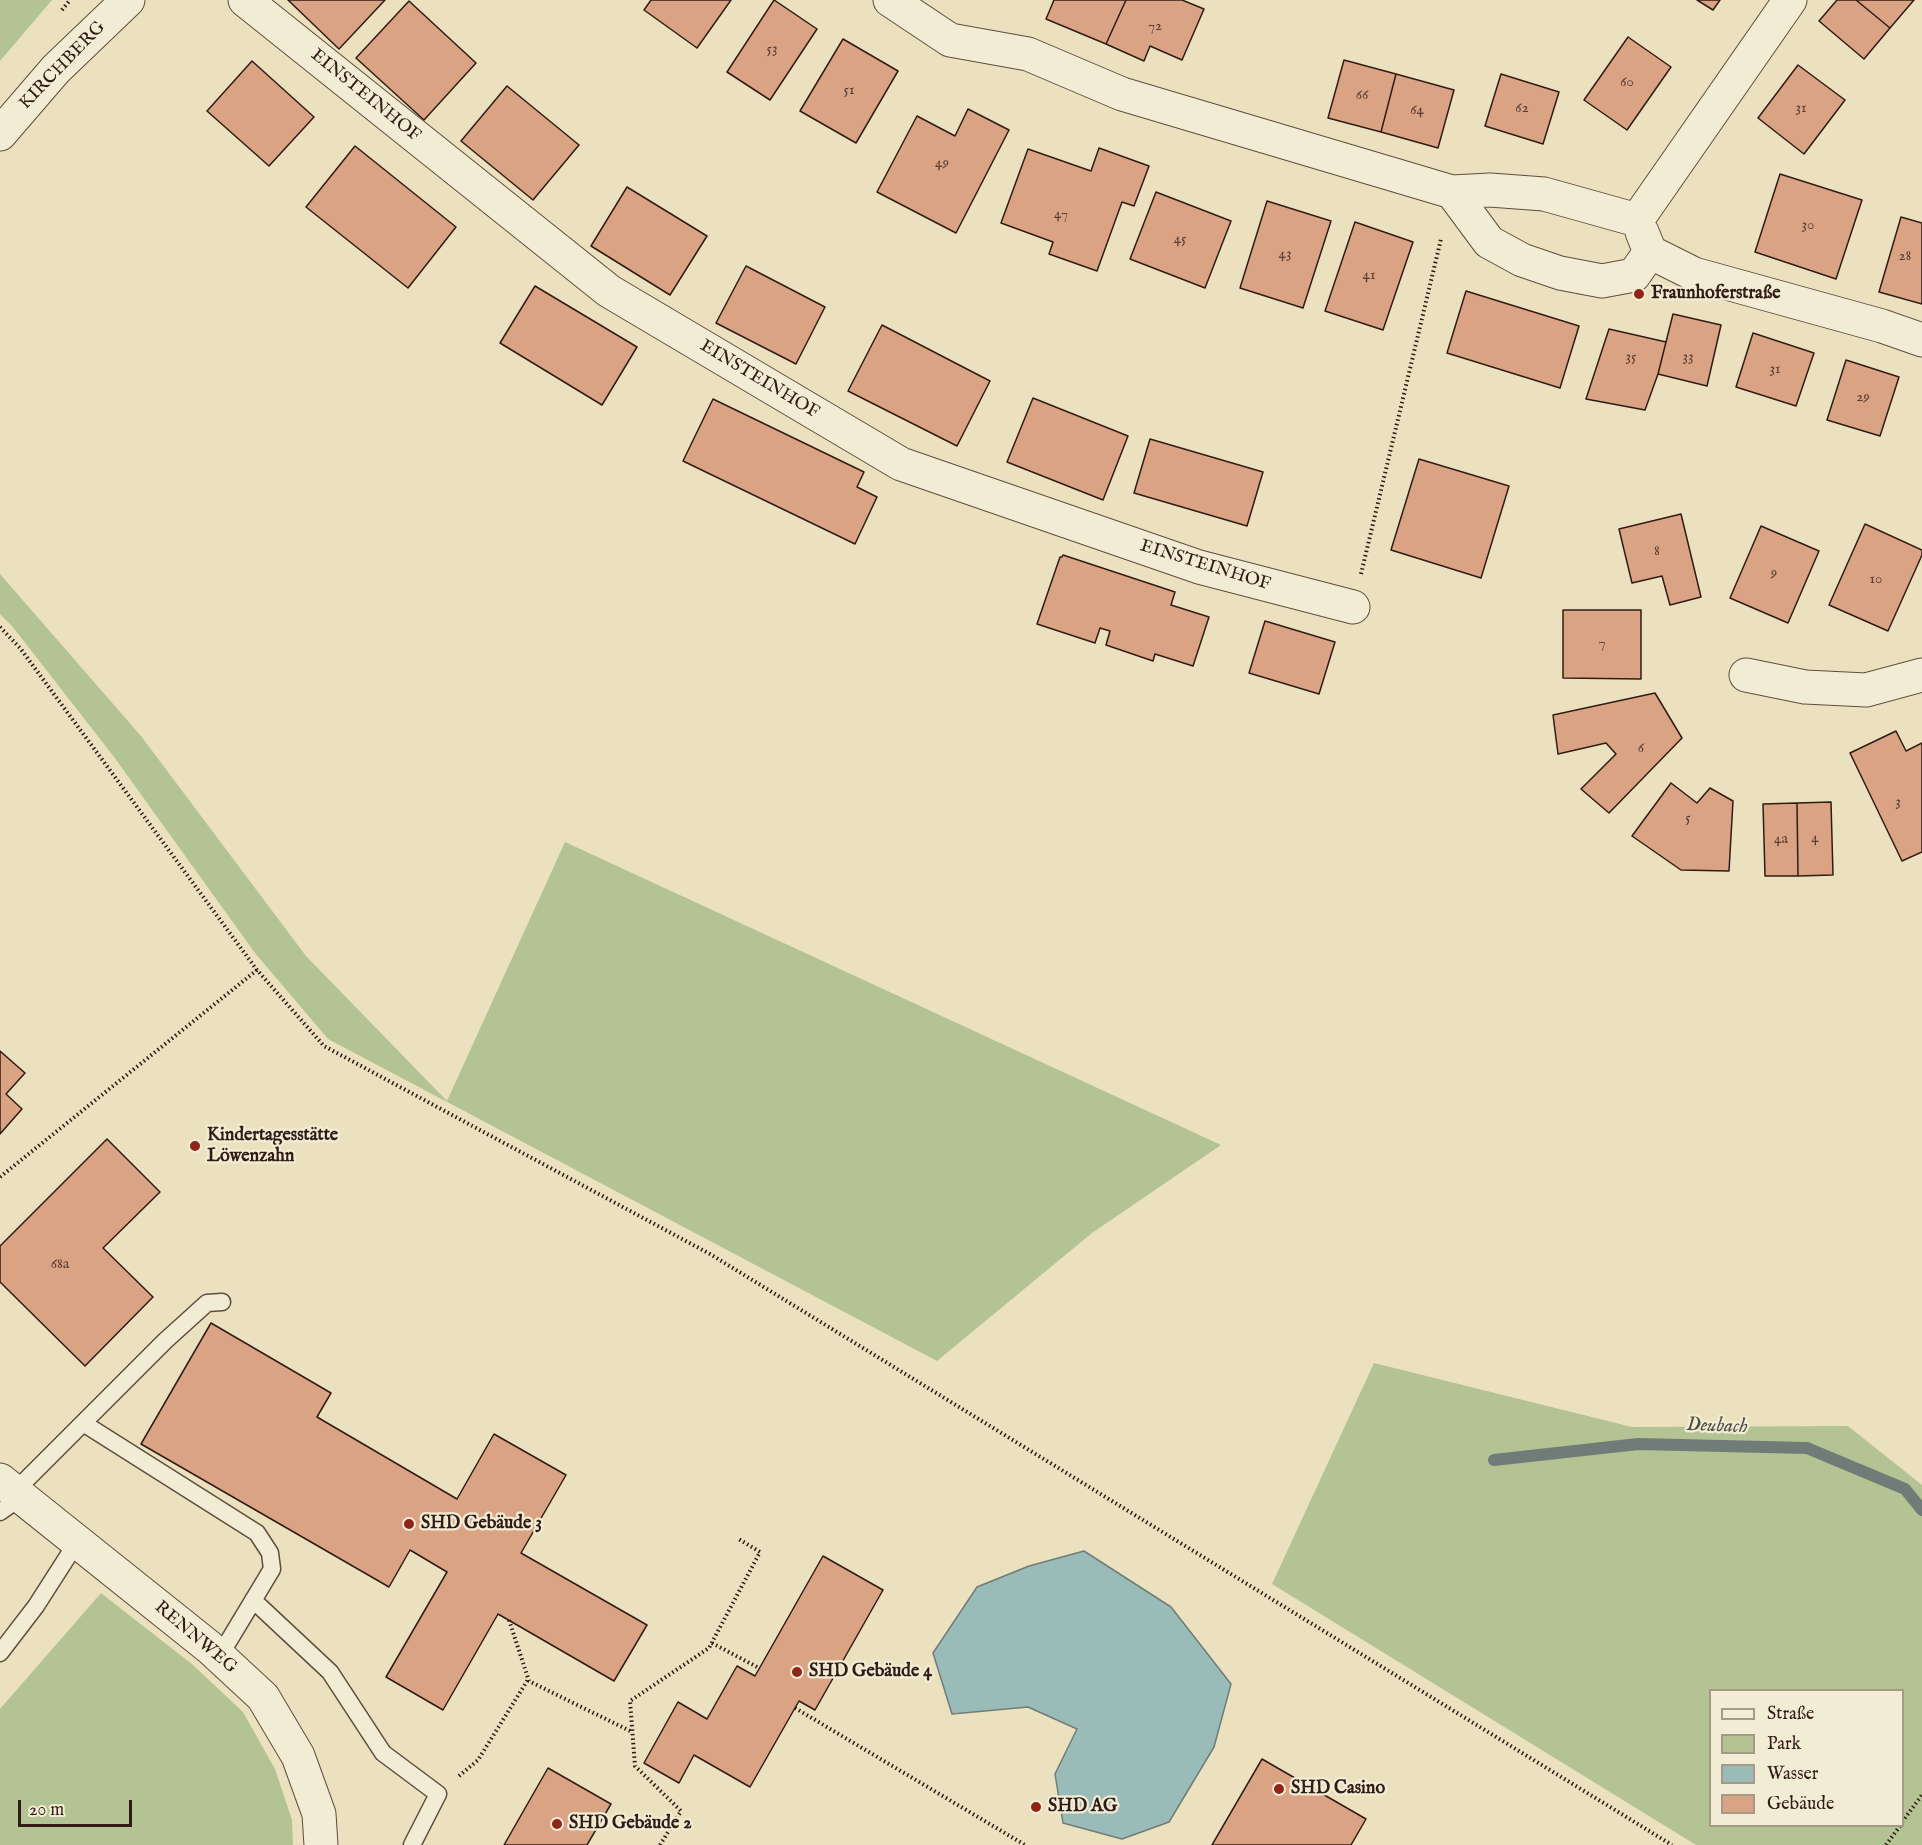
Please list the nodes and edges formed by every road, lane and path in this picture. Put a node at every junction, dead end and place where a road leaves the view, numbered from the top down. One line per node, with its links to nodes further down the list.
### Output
1 (129, 0): 5 (street, KIRCHBERG)
2 (245, 0): 10 (street, EINSTEINHOF)
3 (890, 0): 6 (street)
4 (1791, 0): 7 (street)
5 (0, 134)
6 (1452, 192): 7 (street); 8 (street); 10 (path)
7 (1637, 220): 8 (street)
8 (1650, 252): 9 (street)
9 (1922, 340)
10 (1353, 607)
11 (0, 627): 14 (path)
12 (1746, 675): 13 (street)
13 (1922, 675)
14 (257, 970): 15 (path); 38 (path)
15 (0, 1177)
16 (222, 1302): 17 (lane)
17 (83, 1423): 18 (lane); 21 (lane)
18 (9, 1495): 20 (street, RENNWEG)
19 (737, 1538): 23 (path)
20 (77, 1542): 24 (lane); 25 (street, RENNWEG)
21 (253, 1600): 25 (lane); 30 (lane)
22 (509, 1620): 27 (path)
23 (712, 1642): 26 (path); 29 (path)
24 (0, 1653)
25 (219, 1657): 34 (street, RENNWEG)
26 (759, 1668)
27 (529, 1678): 29 (path); 30 (path)
28 (795, 1708): 37 (path)
29 (632, 1732): 36 (path)
30 (438, 1794): 35 (lane)
31 (1922, 1794): 32 (path)
32 (1904, 1819)
33 (1899, 1827): 39 (path)
34 (321, 1845)
35 (412, 1845)
36 (660, 1845)
37 (1025, 1845)
38 (1672, 1845)
39 (1886, 1845)

